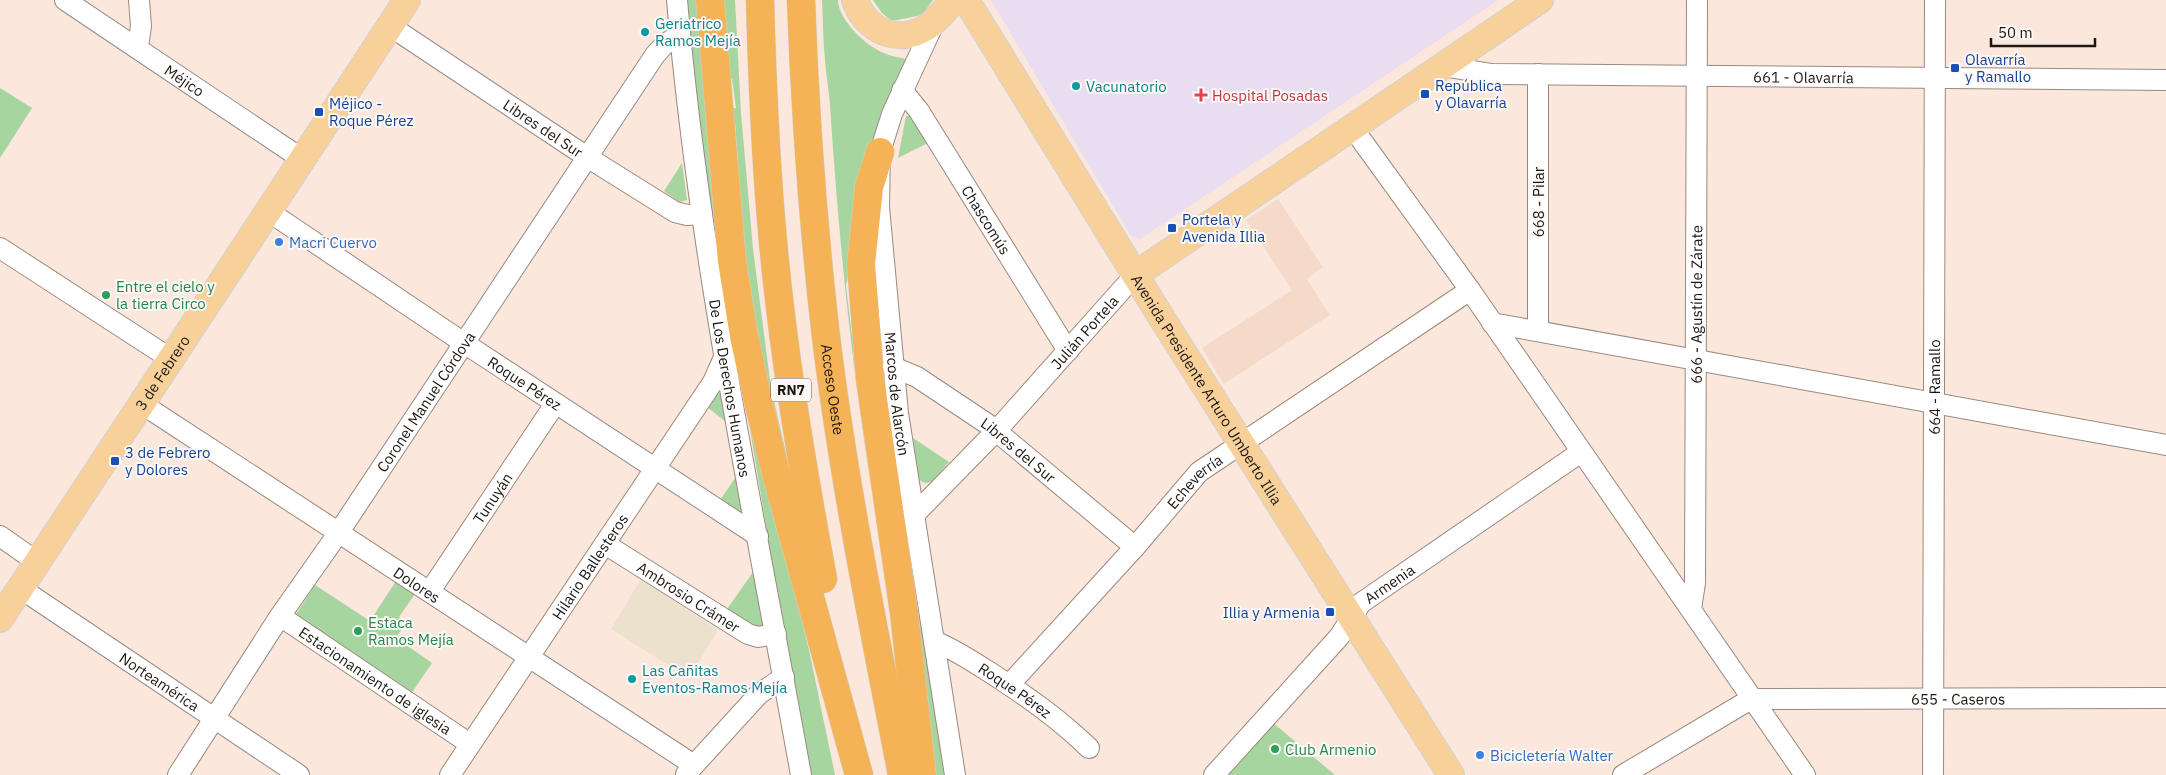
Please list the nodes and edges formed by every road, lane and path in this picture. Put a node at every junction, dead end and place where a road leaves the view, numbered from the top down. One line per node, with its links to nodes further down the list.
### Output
1 (65, 0): 17 (street, Méjico)
2 (139, 0): 17 (street)
3 (407, 0): 15 (main road, 3 de Febrero)
4 (677, 0): 16 (street, De Los Derechos Humanos)
5 (710, 0): 78 (highway)
6 (760, 0): 78 (highway, RN7)
7 (801, 0): 79 (highway, Acceso Oeste / RN7)
8 (855, 0): 14 (main road, Marcos de Alarcón)
9 (954, 0): 14 (main road, Marcos de Alarcón)
10 (966, 0): 31 (main road, Avenida Presidente Arturo Umberto Illia)
11 (1540, 0): 18 (main road, Julián Portela)
12 (1697, 0): 20 (street, 666 - Agustín de Zárate)
13 (1935, 0): 21 (street, 664 - Ramallo)
14 (935, 21): 23 (street, Marcos de Alarcón)
15 (390, 26): 26 (street, Libres del Sur); 27 (main road, 3 de Febrero)
16 (680, 34): 26 (street, Coronel Manuel Córdova); 29 (street, De Los Derechos Humanos)
17 (138, 48): 27 (street, Méjico)
18 (1442, 66): 19 (street, 661 - Olavarría); 24 (main road, Julián Portela)
19 (1538, 74): 20 (street, 661 - Olavarría); 34 (street, 668 - Pilar)
20 (1697, 75): 21 (street, 661 - Olavarría); 39 (street, 666 - Agustín de Zárate)
21 (1935, 78): 22 (street, 661 - Olavarría); 41 (street, 664 - Ramallo)
22 (2166, 80)
23 (902, 90): 25 (street, Marcos de Alarcón); 36 (street, Chascomús)
24 (1352, 127): 31 (main road, Julián Portela); 32 (street)
25 (880, 152): 40 (street, Marcos de Alarcón); 80 (highway)
26 (587, 157): 29 (street, Libres del Sur); 35 (street, Coronel Manuel Córdova)
27 (302, 159): 28 (main road, 3 de Febrero)
28 (268, 211): 35 (street, Roque Pérez); 38 (main road, 3 de Febrero)
29 (702, 214): 37 (street, De Los Derechos Humanos)
30 (0, 248): 38 (street)
31 (1135, 275): 36 (street, Julián Portela); 45 (main road, Avenida Presidente Arturo Umberto Illia)
32 (1470, 290): 33 (street); 45 (street, Echeverría)
33 (1492, 323): 34 (street); 47 (street)
34 (1538, 330): 39 (street)
35 (464, 343): 43 (street, Roque Pérez); 50 (street, Coronel Manuel Córdova)
36 (1068, 351): 44 (street, Julián Portela)
37 (725, 355): 48 (street, Hilario Ballesteros); 52 (street, De Los Derechos Humanos)
38 (171, 359): 42 (main road, 3 de Febrero)
39 (1696, 359): 41 (street); 58 (street, 666 - Agustín de Zárate)
40 (893, 367): 44 (street, Libres del Sur); 49 (street, Marcos de Alarcón)
41 (1934, 402): 46 (street); 69 (street, 664 - Ramallo)
42 (142, 404): 50 (street, Dolores); 55 (main road, 3 de Febrero)
43 (555, 404): 48 (street, Roque Pérez); 57 (street, Tunuyán)
44 (997, 430): 49 (street, Julián Portela); 54 (street, Libres del Sur)
45 (1241, 443): 54 (street, Echeverría); 60 (main road, Avenida Presidente Arturo Umberto Illia)
46 (2166, 445)
47 (1582, 452): 58 (street); 60 (street, Armenia)
48 (654, 469): 52 (street, Roque Pérez); 53 (street, Hilario Ballesteros)
49 (914, 515): 63 (street, Marcos de Alarcón)
50 (340, 532): 57 (street, Dolores); 59 (street, Coronel Manuel Córdova)
51 (0, 536): 55 (street)
52 (758, 536): 62 (street, De Los Derechos Humanos)
53 (605, 544): 62 (street, Ambrosio Crámer); 64 (street, Hilario Ballesteros)
54 (1136, 547): 66 (street, Echeverría)
55 (38, 562): 56 (main road, 3 de Febrero)
56 (20, 588): 61 (main road, 3 de Febrero); 70 (street, Norteamérica)
57 (430, 591): 64 (street, Dolores)
58 (1691, 609): 68 (street)
59 (280, 616): 70 (street, Coronel Manuel Córdova); 71 (street, Estacionamiento de iglesia)
60 (1351, 616): 82 (street, Armenia); 83 (main road, Avenida Presidente Arturo Umberto Illia)
61 (0, 619)
62 (776, 634): 65 (street, De Los Derechos Humanos)
63 (934, 641): 66 (street, Roque Pérez); 81 (street, Marcos de Alarcón)
64 (529, 659): 71 (street, Hilario Ballesteros); 73 (street, Dolores)
65 (784, 677): 73 (street); 77 (street, De Los Derechos Humanos)
66 (1009, 685): 72 (street, Roque Pérez)
67 (2166, 698): 69 (street, 655 - Caseros)
68 (1752, 699): 69 (street, 655 - Caseros); 84 (street); 85 (street)
69 (1934, 700): 86 (street, 664 - Ramallo)
70 (215, 719): 74 (street, Coronel Manuel Córdova); 75 (street, Norteamérica)
71 (470, 744): 76 (street, Hilario Ballesteros)
72 (1089, 748)
73 (689, 770)
74 (178, 775)
75 (299, 775)
76 (450, 775)
77 (801, 775)
78 (860, 775)
79 (902, 775)
80 (922, 775)
81 (955, 775)
82 (1214, 775)
83 (1451, 775)
84 (1624, 775)
85 (1805, 775)
86 (1933, 775)

